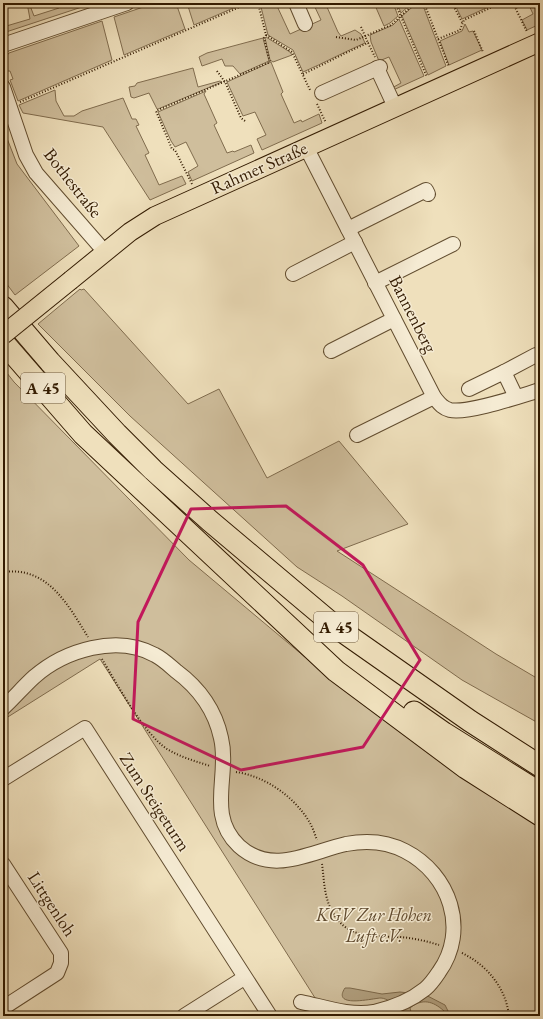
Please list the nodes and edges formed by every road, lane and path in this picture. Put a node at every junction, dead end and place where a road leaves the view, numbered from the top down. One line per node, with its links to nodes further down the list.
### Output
1 (127, 3): 22 (street)
2 (249, 3): 32 (path)
3 (258, 3): 16 (path)
4 (296, 3): 12 (street)
5 (395, 3): 11 (path)
6 (415, 3): 11 (path)
7 (424, 3): 20 (path)
8 (452, 3): 13 (path)
9 (500, 3): 13 (path)
10 (513, 3): 19 (path)
11 (401, 16): 17 (path); 28 (path)
12 (305, 24)
13 (463, 24): 20 (path)
14 (360, 27): 17 (path)
15 (474, 31): 23 (path)
16 (266, 34): 27 (path); 29 (path)
17 (365, 36): 18 (path); 21 (path)
18 (336, 37)
19 (533, 37): 33 (main road, Rahmer Straße)
20 (438, 39): 25 (path)
21 (368, 43): 24 (path); 27 (path)
22 (3, 45)
23 (483, 52)
24 (377, 63): 31 (street); 33 (street)
25 (449, 67)
26 (218, 71): 29 (path)
27 (303, 74): 31 (path)
28 (427, 77)
29 (224, 82): 34 (path); 37 (path)
30 (3, 87): 32 (street, Bothestraße)
31 (316, 96): 35 (path)
32 (10, 106): 42 (street, Bothestraße)
33 (395, 107): 36 (main road, Rahmer Straße)
34 (244, 121)
35 (326, 123)
36 (306, 147): 39 (street, Bannenberg); 42 (main road, Rahmer Straße)
37 (192, 184)
38 (428, 194): 39 (street)
39 (348, 229): 40 (street, Bannenberg)
40 (355, 242): 43 (street); 44 (street, Bannenberg)
41 (454, 244): 44 (street)
42 (105, 252): 47 (main road, Rahmer Straße, bridge)
43 (293, 274)
44 (375, 283): 46 (street, Bannenberg)
45 (3, 307): 61 (highway, A 45)
46 (394, 319): 49 (street); 54 (street, Bannenberg)
47 (3, 335)
48 (3, 342): 58 (highway, A 45)
49 (331, 351)
50 (536, 355): 51 (street)
51 (504, 372): 52 (street); 55 (street)
52 (469, 389)
53 (540, 390): 55 (street, Bannenberg)
54 (434, 397): 55 (street, Bannenberg); 56 (street)
55 (516, 397)
56 (356, 435)
57 (3, 572): 59 (path)
58 (297, 633): 66 (highway, A 45); 67 (highway)
59 (94, 647): 60 (street); 64 (path); 64 (street)
60 (3, 708)
61 (470, 721): 62 (highway); 63 (highway, A 45)
62 (540, 751)
63 (540, 766)
64 (223, 770): 68 (path); 68 (street)
65 (3, 779): 71 (street, Zum Steigeturm)
66 (540, 793)
67 (540, 815)
68 (321, 852): 70 (path); 70 (street)
69 (3, 864): 73 (street, Littgenloh)
70 (451, 948): 72 (street); 76 (path)
71 (244, 978): 74 (street); 75 (street, Zum Steigeturm)
72 (301, 1002)
73 (7, 1010)
74 (184, 1016)
75 (270, 1016)
76 (509, 1016)

